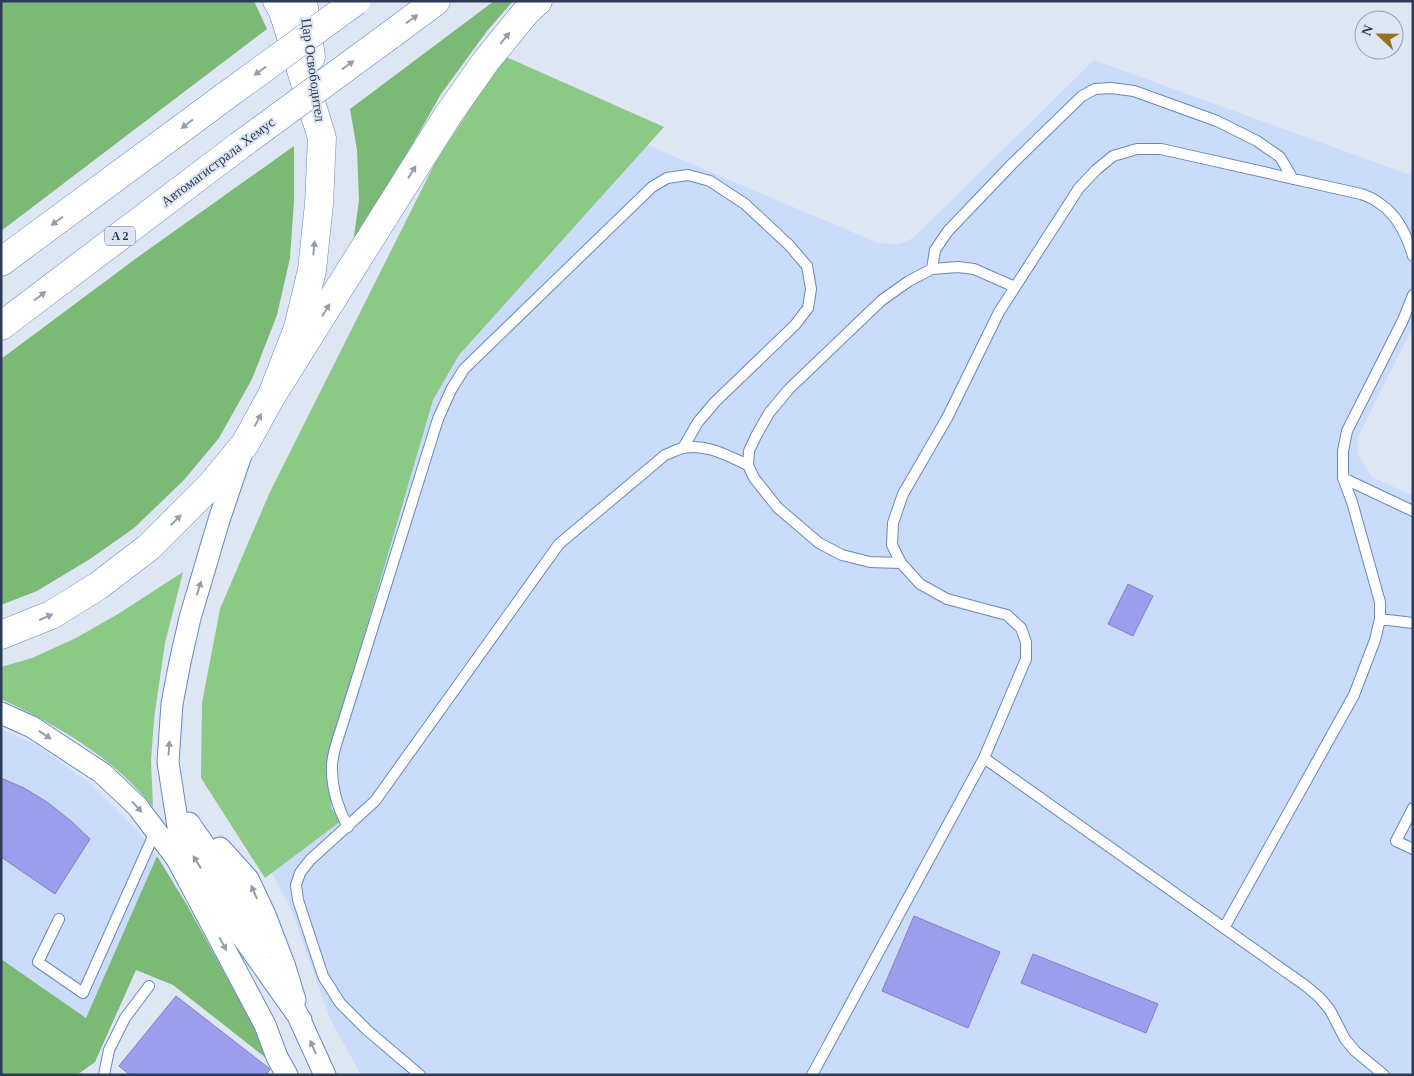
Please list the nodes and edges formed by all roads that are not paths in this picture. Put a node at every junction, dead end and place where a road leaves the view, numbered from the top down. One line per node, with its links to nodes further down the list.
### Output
1 (277, 1): 6 (main road)
2 (303, 1): 6 (main road, Цар Освободител)
3 (356, 1): 9 (main road, one-way to 9, bridge)
4 (436, 1): 13 (main road, Автомагистрала Хемус / A 2, one-way to 4, bridge)
5 (538, 1): 14 (main road, one-way to 5)
6 (322, 138): 14 (main road, one-way to 6)
7 (1293, 179): 8 (lane); 10 (lane); 11 (lane)
8 (1413, 256)
9 (1, 262)
10 (932, 269): 11 (lane); 17 (lane)
11 (1015, 287): 20 (lane)
12 (1413, 294): 18 (lane)
13 (1, 326)
14 (272, 395): 15 (main road, one-way to 14)
15 (245, 444): 23 (main road, one-way to 15); 26 (street, one-way to 15)
16 (683, 448): 17 (lane); 28 (lane); 28 (lane)
17 (748, 465): 20 (lane)
18 (1344, 478): 19 (lane); 21 (lane)
19 (1413, 511)
20 (902, 563): 25 (lane)
21 (1380, 619): 22 (lane); 32 (lane)
22 (1413, 622)
23 (1, 635)
24 (1, 713): 29 (street, one-way to 29)
25 (984, 758): 32 (lane); 41 (lane)
26 (172, 796): 34 (street, one-way to 26); 34 (street, one-way to 26)
27 (1413, 808): 30 (lane)
28 (348, 827): 40 (lane)
29 (156, 830): 31 (lane); 35 (street, one-way to 35)
30 (1413, 850)
31 (60, 919)
32 (1224, 928): 42 (lane)
33 (149, 986): 36 (lane)
34 (301, 1020): 39 (street, one-way to 34)
35 (265, 1025): 37 (street); 38 (street)
36 (104, 1075)
37 (287, 1075)
38 (300, 1075)
39 (326, 1075)
40 (420, 1075)
41 (812, 1075)
42 (1384, 1075)

